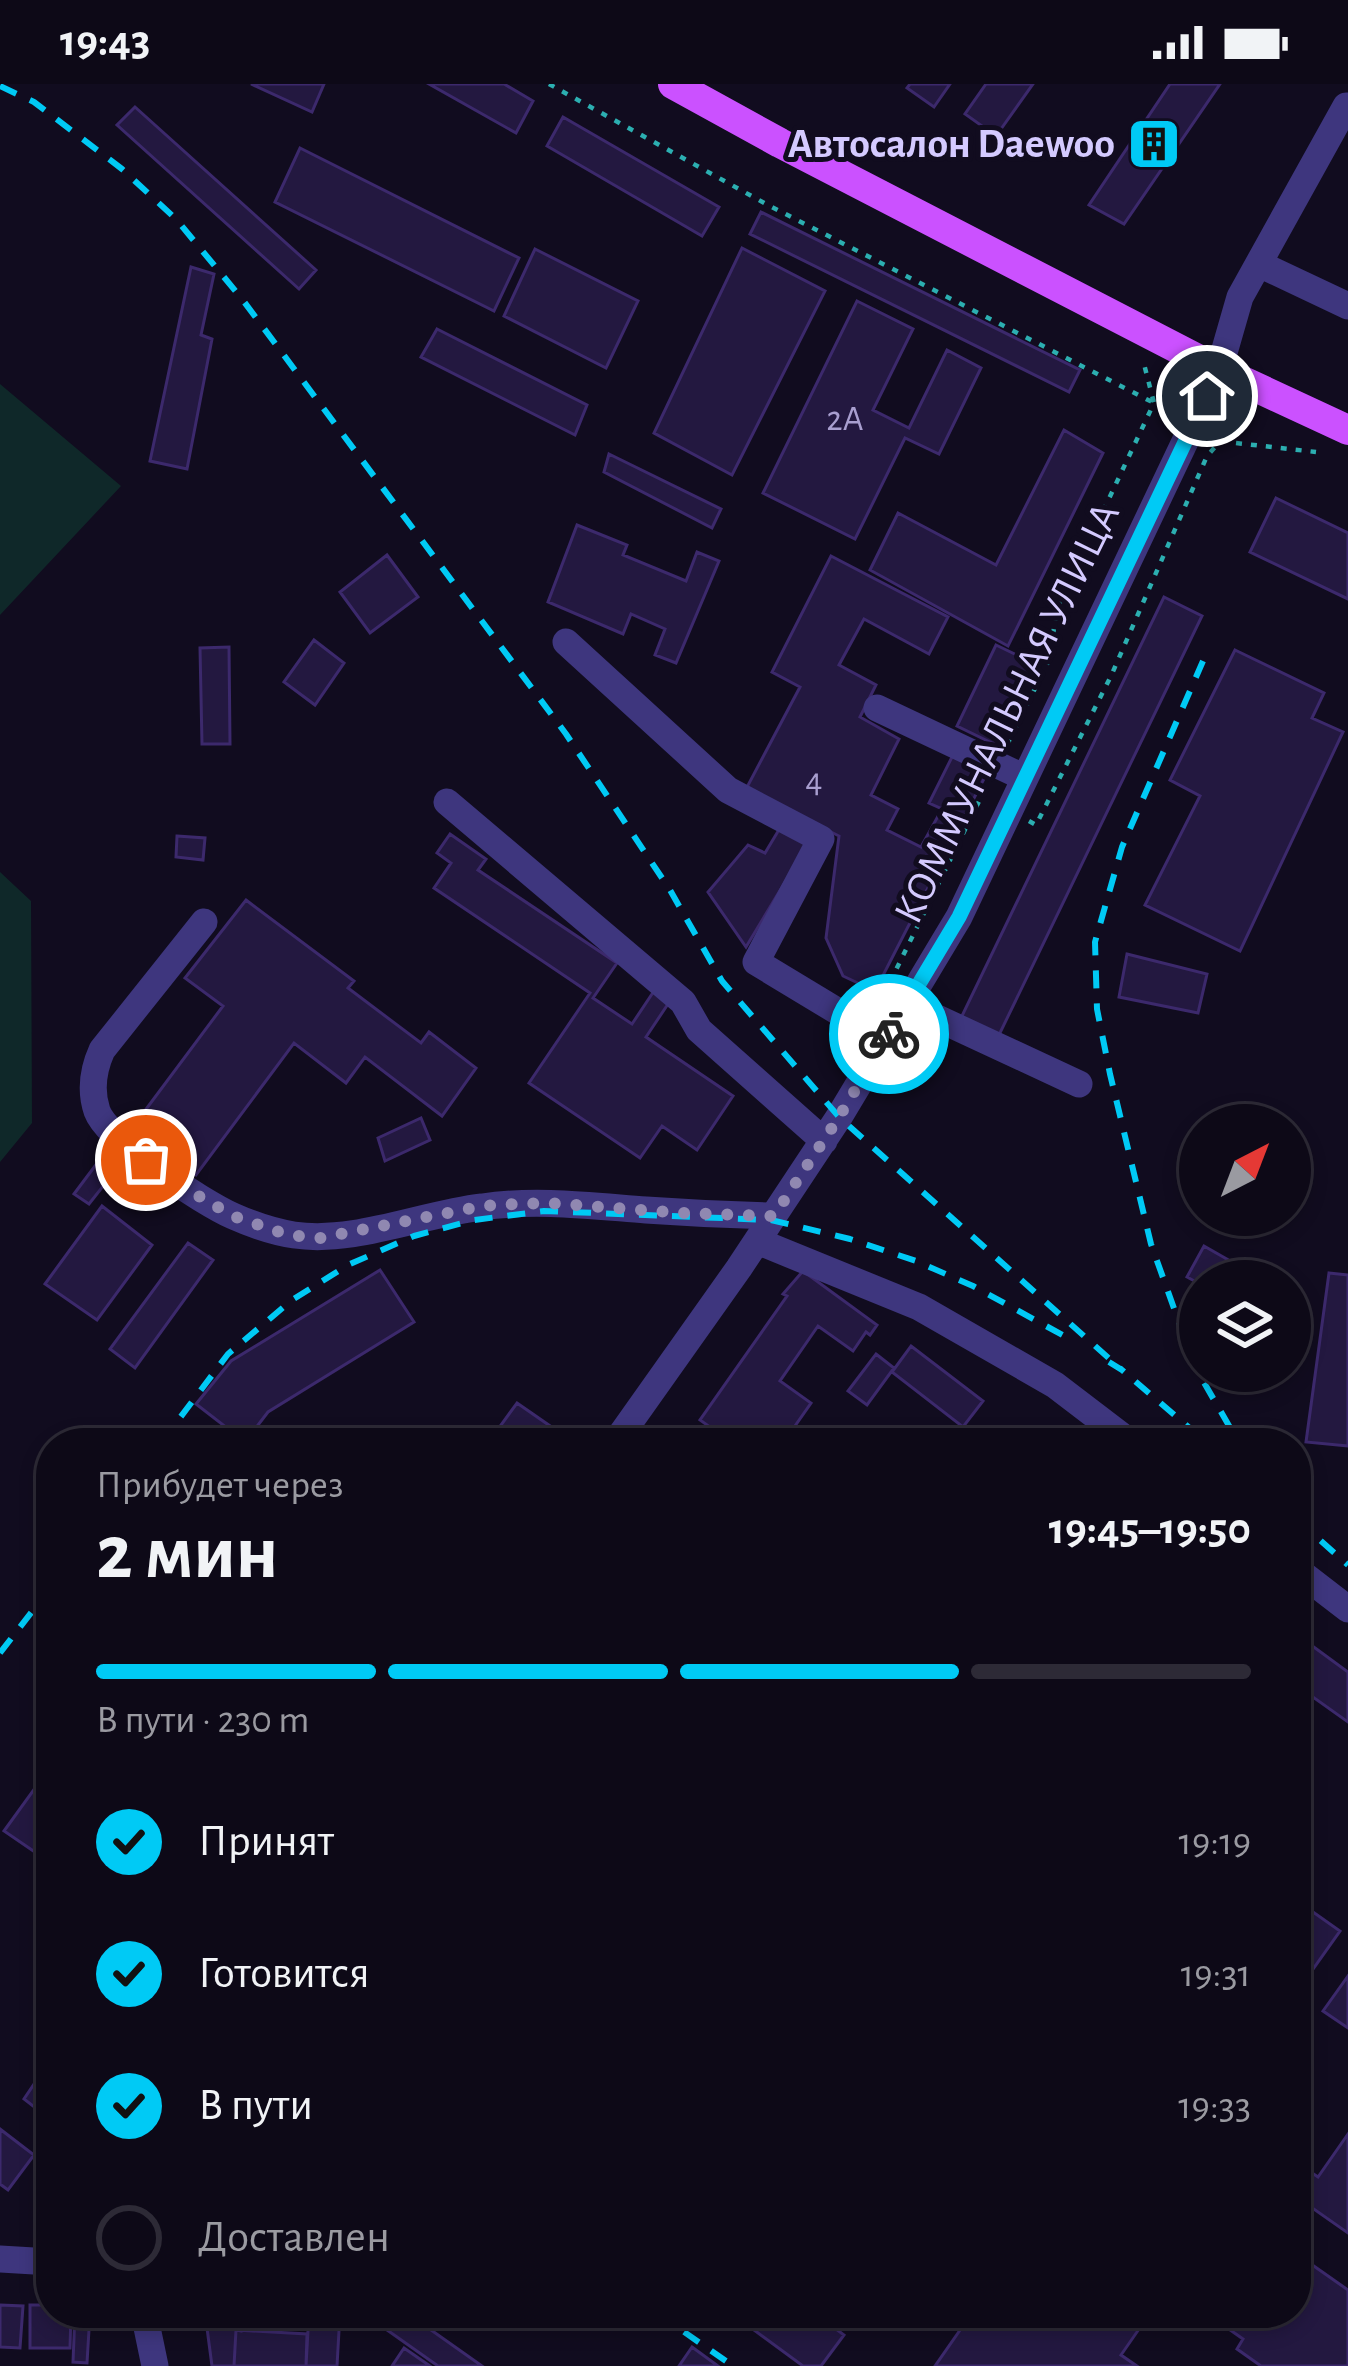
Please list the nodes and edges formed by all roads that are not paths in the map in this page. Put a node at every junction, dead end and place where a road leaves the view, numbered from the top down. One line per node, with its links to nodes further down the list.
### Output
1 (673, 84): 5 (main road)
2 (1346, 106): 3 (street, КОММУНАЛЬНАЯ УЛИЦА)
3 (1259, 264): 4 (street); 5 (street, КОММУНАЛЬНАЯ УЛИЦА)
4 (1348, 306)
5 (1219, 370): 6 (main road); 9 (street, КОММУНАЛЬНАЯ УЛИЦА)
6 (1348, 430)
7 (566, 641): 13 (street)
8 (877, 708): 9 (street)
9 (1025, 778): 12 (street, КОММУНАЛЬНАЯ УЛИЦА)
10 (446, 802): 15 (street)
11 (203, 922): 16 (street)
12 (897, 996): 13 (street, КОММУНАЛЬНАЯ УЛИЦА); 14 (street)
13 (885, 1040): 15 (street, КОММУНАЛЬНАЯ УЛИЦА)
14 (1078, 1084)
15 (824, 1141): 16 (street, КОММУНАЛЬНАЯ УЛИЦА)
16 (774, 1216): 17 (street, КОММУНАЛЬНАЯ УЛИЦА)
17 (757, 1241): 18 (street, КОММУНАЛЬНАЯ УЛИЦА); 19 (street)
18 (626, 1428)
19 (1111, 1428)
20 (1311, 1581): 21 (street)
21 (1348, 1609)
22 (0, 2259): 23 (street)
23 (36, 2261)
24 (147, 2328): 25 (street)
25 (155, 2366)

